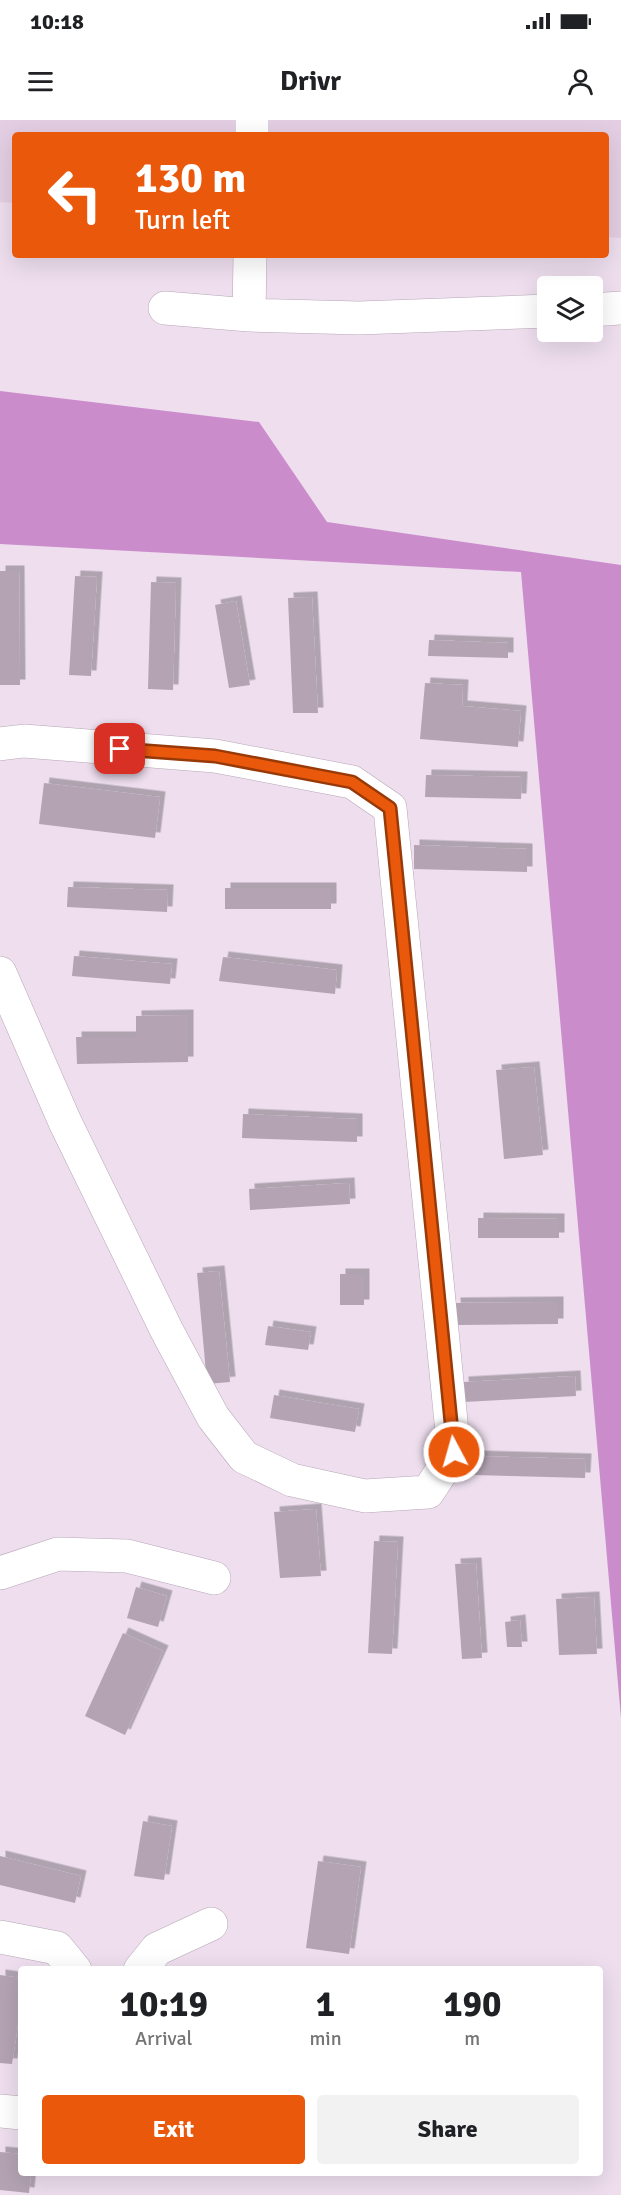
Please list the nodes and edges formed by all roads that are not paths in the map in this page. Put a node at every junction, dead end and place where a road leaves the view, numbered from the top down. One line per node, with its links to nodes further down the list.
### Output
1 (250, 258): 6 (street)
2 (165, 308): 6 (street)
3 (621, 308): 4 (street)
4 (603, 309)
5 (537, 311): 6 (street)
6 (249, 315)
7 (0, 744): 8 (street)
8 (0, 973)
9 (0, 1572): 10 (street)
10 (214, 1578)
11 (211, 1924): 14 (street)
12 (0, 1937): 13 (street)
13 (66, 1959)
14 (143, 1966)
15 (0, 2111): 16 (street)
16 (18, 2113)

